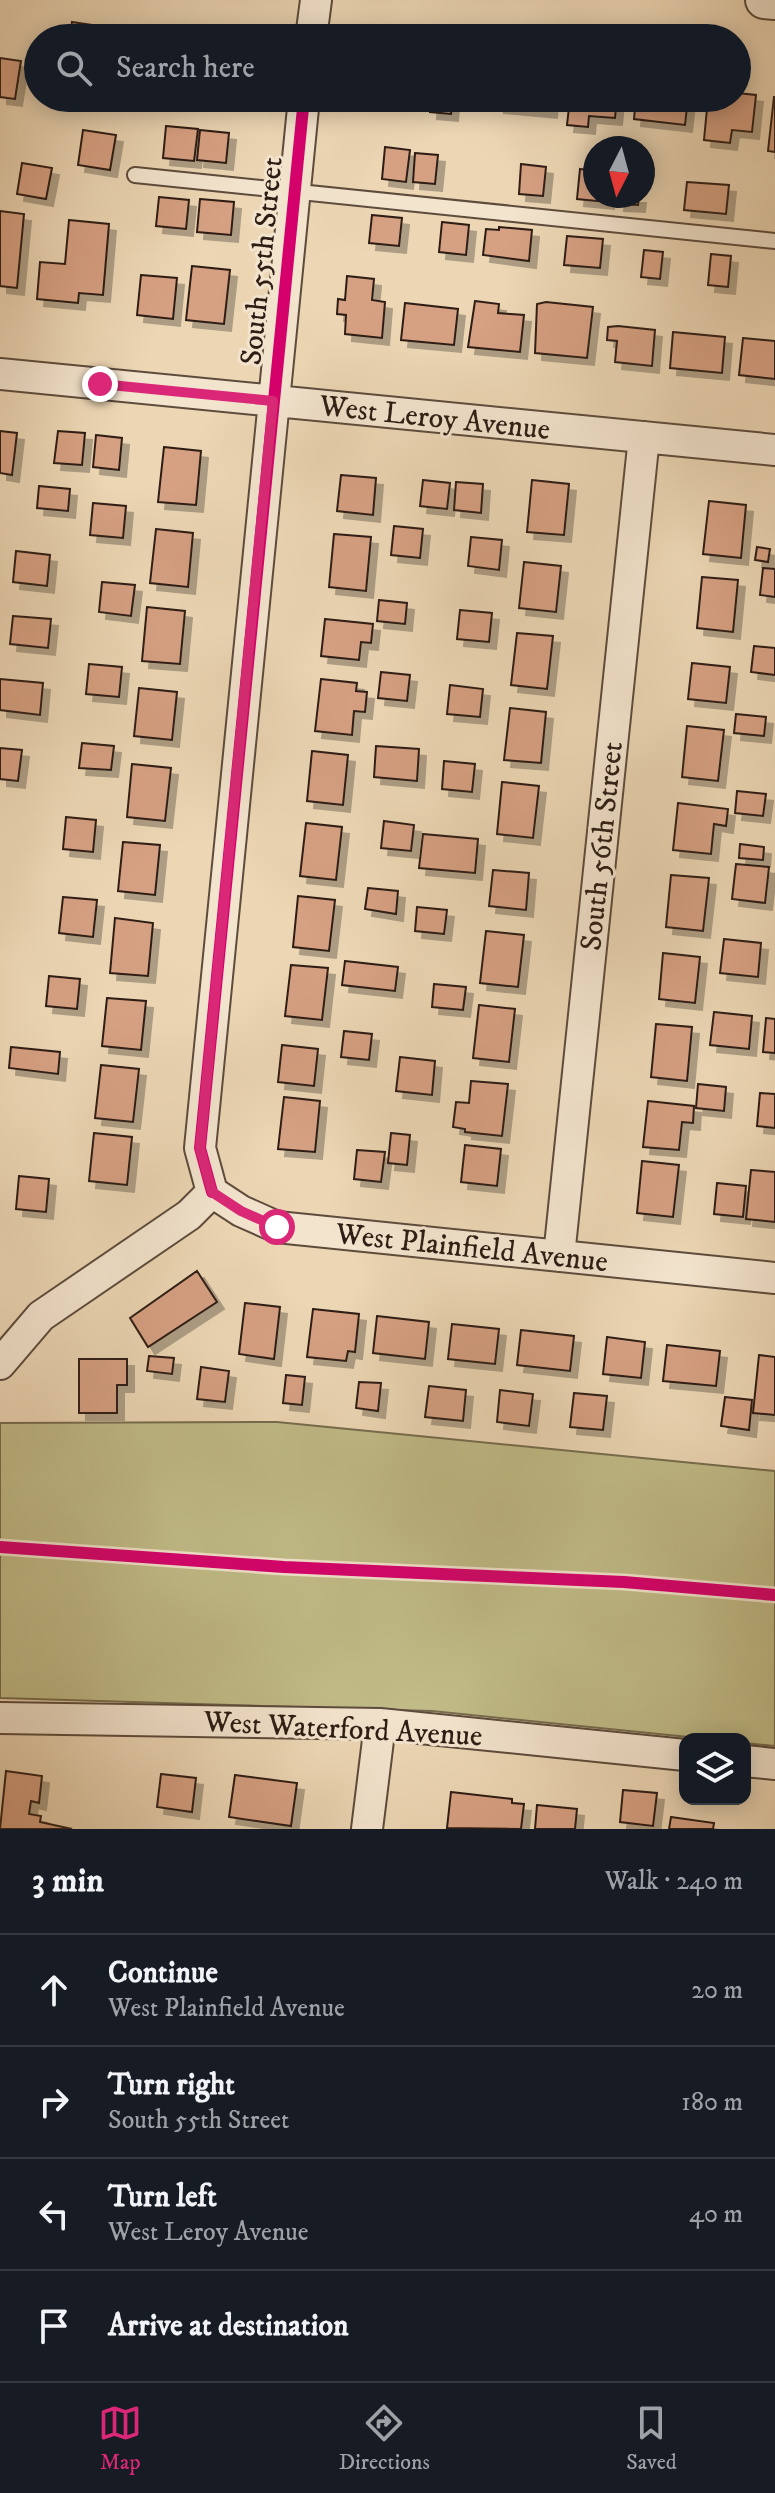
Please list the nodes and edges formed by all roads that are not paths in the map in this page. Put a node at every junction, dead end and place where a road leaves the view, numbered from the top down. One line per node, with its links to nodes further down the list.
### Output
1 (316, 0): 4 (street)
2 (764, 0): 3 (street)
3 (775, 1)
4 (313, 24)
5 (302, 112): 7 (street, South 55th Street)
6 (135, 175): 7 (lane)
7 (293, 191): 8 (lane); 10 (street, South 55th Street)
8 (775, 241)
9 (0, 374): 10 (street, West Leroy Avenue)
10 (273, 401): 11 (street, West Leroy Avenue); 13 (street, South 55th Street)
11 (644, 437): 12 (street, West Leroy Avenue); 14 (street, South 56th Street)
12 (775, 450)
13 (212, 1192): 14 (street, West Plainfield Avenue); 16 (street)
14 (559, 1256): 15 (street, West Plainfield Avenue)
15 (775, 1278)
16 (0, 1364)
17 (0, 1718): 18 (street, West Waterford Avenue)
18 (380, 1724): 19 (street, West Waterford Avenue); 22 (street)
19 (679, 1754)
20 (751, 1762): 21 (street)
21 (775, 1764)
22 (367, 1829)

